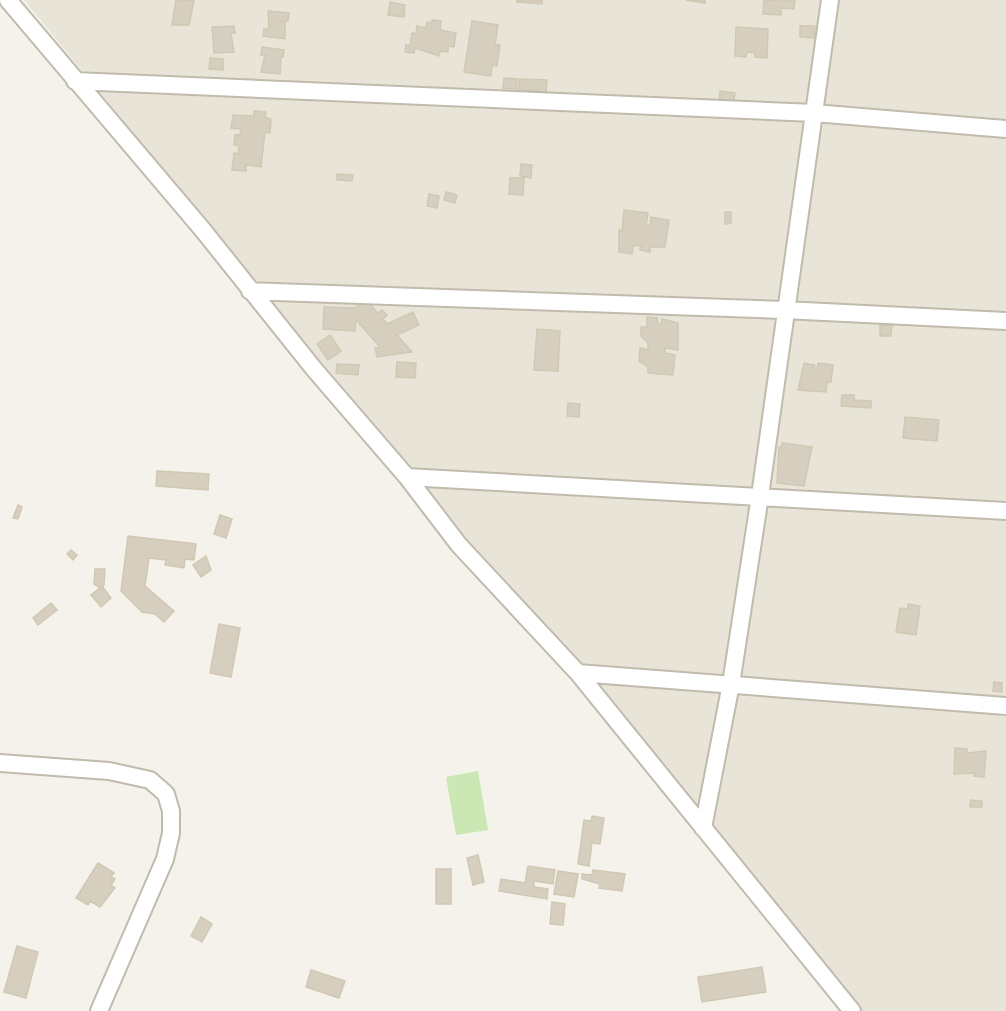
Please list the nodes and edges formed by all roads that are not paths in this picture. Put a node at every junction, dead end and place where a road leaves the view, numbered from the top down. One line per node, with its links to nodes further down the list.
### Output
1 (8, 0): 3 (street)
2 (830, 0): 4 (street)
3 (75, 81): 4 (street); 6 (street)
4 (814, 113): 5 (street); 7 (street)
5 (1006, 129)
6 (250, 291): 7 (street); 9 (street)
7 (784, 310): 8 (street); 10 (street)
8 (1006, 321)
9 (407, 477): 10 (street); 12 (street)
10 (760, 496): 11 (street); 13 (street)
11 (1006, 511)
12 (578, 673): 13 (street); 16 (street)
13 (731, 684): 14 (street); 16 (street)
14 (1006, 706)
15 (0, 763): 17 (street)
16 (703, 828): 18 (street)
17 (99, 1011)
18 (852, 1011)

